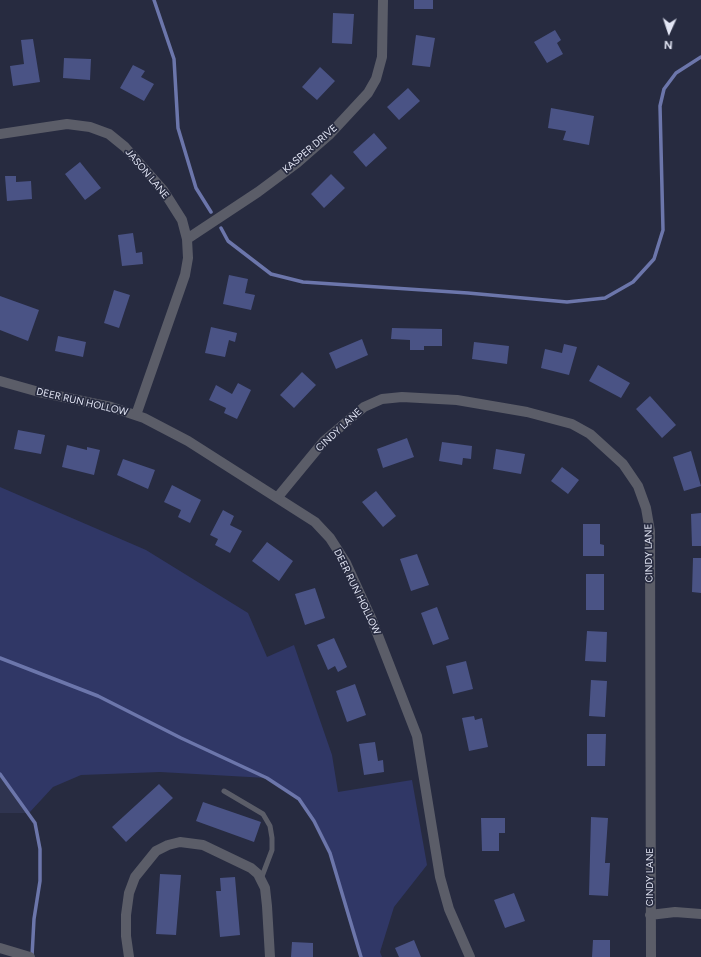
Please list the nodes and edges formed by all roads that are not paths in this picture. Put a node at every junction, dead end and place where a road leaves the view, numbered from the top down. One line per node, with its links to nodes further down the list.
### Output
1 (383, 0): 3 (street, KASPER DRIVE)
2 (0, 134): 3 (street, JASON LANE)
3 (187, 239): 5 (street, JASON LANE)
4 (0, 381): 5 (street, DEER RUN HOLLOW)
5 (136, 415): 6 (street, DEER RUN HOLLOW)
6 (277, 498): 10 (street, CINDY LANE); 15 (street, DEER RUN HOLLOW)
7 (224, 791): 8 (lane)
8 (261, 879): 13 (street); 14 (street)
9 (701, 914): 10 (street)
10 (650, 915): 16 (street, CINDY LANE)
11 (0, 948): 12 (street)
12 (30, 957)
13 (129, 957)
14 (270, 957)
15 (470, 957)
16 (651, 957)

